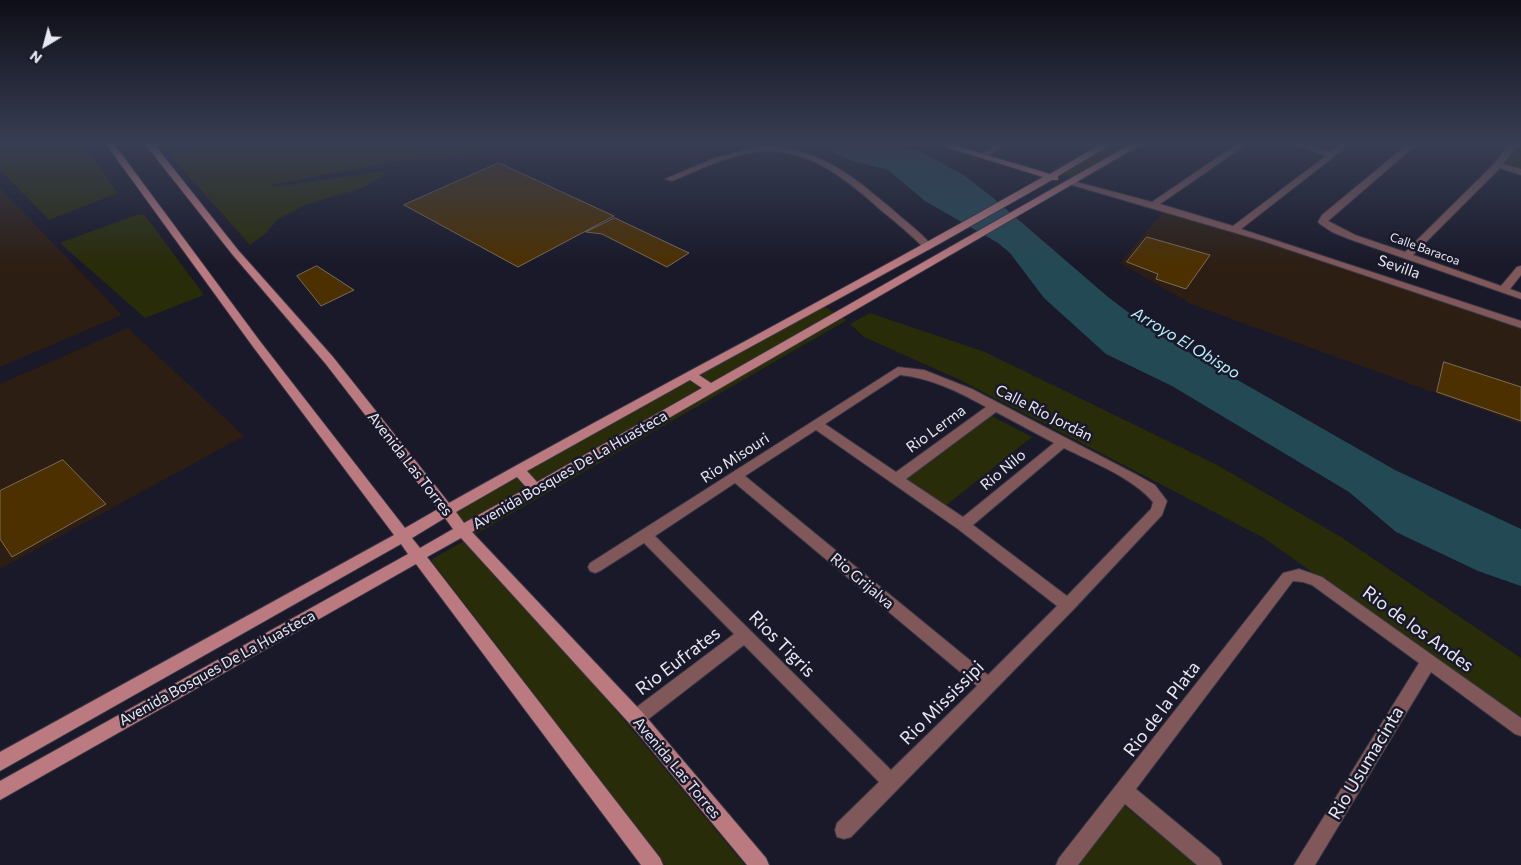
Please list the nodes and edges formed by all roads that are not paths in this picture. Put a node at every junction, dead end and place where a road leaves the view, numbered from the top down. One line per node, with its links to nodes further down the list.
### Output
1 (140, 184): 35 (street)
2 (181, 184): 30 (street, Avenida Las Torres)
3 (858, 184): 13 (street)
4 (1038, 184): 13 (street, Avenida Bosques De La Huasteca)
5 (1067, 184): 15 (street, Avenida Bosques De La Huasteca)
6 (1074, 184): 11 (street, Sevilla)
7 (1184, 184): 11 (street)
8 (1294, 184): 12 (street)
9 (1364, 184): 14 (street, Calle Baracoa)
10 (1479, 184): 14 (street)
11 (1153, 205): 12 (street, Sevilla)
12 (1235, 229): 19 (street, Sevilla)
13 (928, 247): 15 (street); 20 (street, Avenida Bosques De La Huasteca)
14 (1407, 256): 17 (street, Calle Baracoa)
15 (935, 260): 22 (street, Avenida Bosques De La Huasteca)
16 (1521, 269): 17 (street)
17 (1503, 290): 18 (street, Calle Baracoa)
18 (1521, 296)
19 (1521, 325)
20 (690, 375): 22 (street); 26 (street, Avenida Bosques De La Huasteca)
21 (891, 376): 23 (street, Calle Río Jordán); 24 (street, Rio Misouri)
22 (712, 389): 29 (street, Avenida Bosques De La Huasteca)
23 (995, 406): 25 (street, Calle Río Jordán); 28 (street, Rio Lerma)
24 (817, 424): 27 (street, Rio Misouri); 28 (street)
25 (1064, 441): 31 (street, Calle Río Jordán); 32 (street, Rio Nilo)
26 (518, 470): 29 (street); 30 (street, Avenida Bosques De La Huasteca)
27 (736, 476): 34 (street, Rio Misouri); 42 (street, Rio Grijalva)
28 (897, 478): 32 (street)
29 (536, 489): 33 (street, Avenida Bosques De La Huasteca)
30 (447, 510): 33 (street, Avenida Las Torres); 35 (street, Avenida Bosques De La Huasteca)
31 (1154, 514): 39 (street, Rio Mississipi)
32 (963, 525): 39 (street)
33 (463, 531): 36 (street, Avenida Bosques De La Huasteca); 43 (street, Avenida Las Torres)
34 (645, 534): 37 (street, Rio Misouri); 40 (street, Rios Tigris)
35 (403, 536): 36 (street); 45 (street, Avenida Bosques De La Huasteca)
36 (418, 555): 47 (street, Avenida Bosques De La Huasteca); 50 (street)
37 (595, 567)
38 (1288, 577): 41 (street, Rio de los Andes); 48 (street, Rio de la Plata)
39 (1068, 605): 42 (street, Rio Mississipi)
40 (745, 635): 43 (street, Rio Eufrates); 46 (street, Rios Tigris)
41 (1429, 661): 44 (street, Rio de los Andes); 54 (street, Rio Usumacinta)
42 (988, 685): 46 (street, Rio Mississipi)
43 (636, 718): 51 (street, Avenida Las Torres)
44 (1521, 728)
45 (0, 762)
46 (891, 782): 49 (street, Rio Mississipi)
47 (0, 791)
48 (1124, 792): 52 (street, Rio de la Plata); 53 (street)
49 (844, 830)
50 (653, 865)
51 (759, 865)
52 (1066, 865)
53 (1212, 865)
54 (1304, 865)

